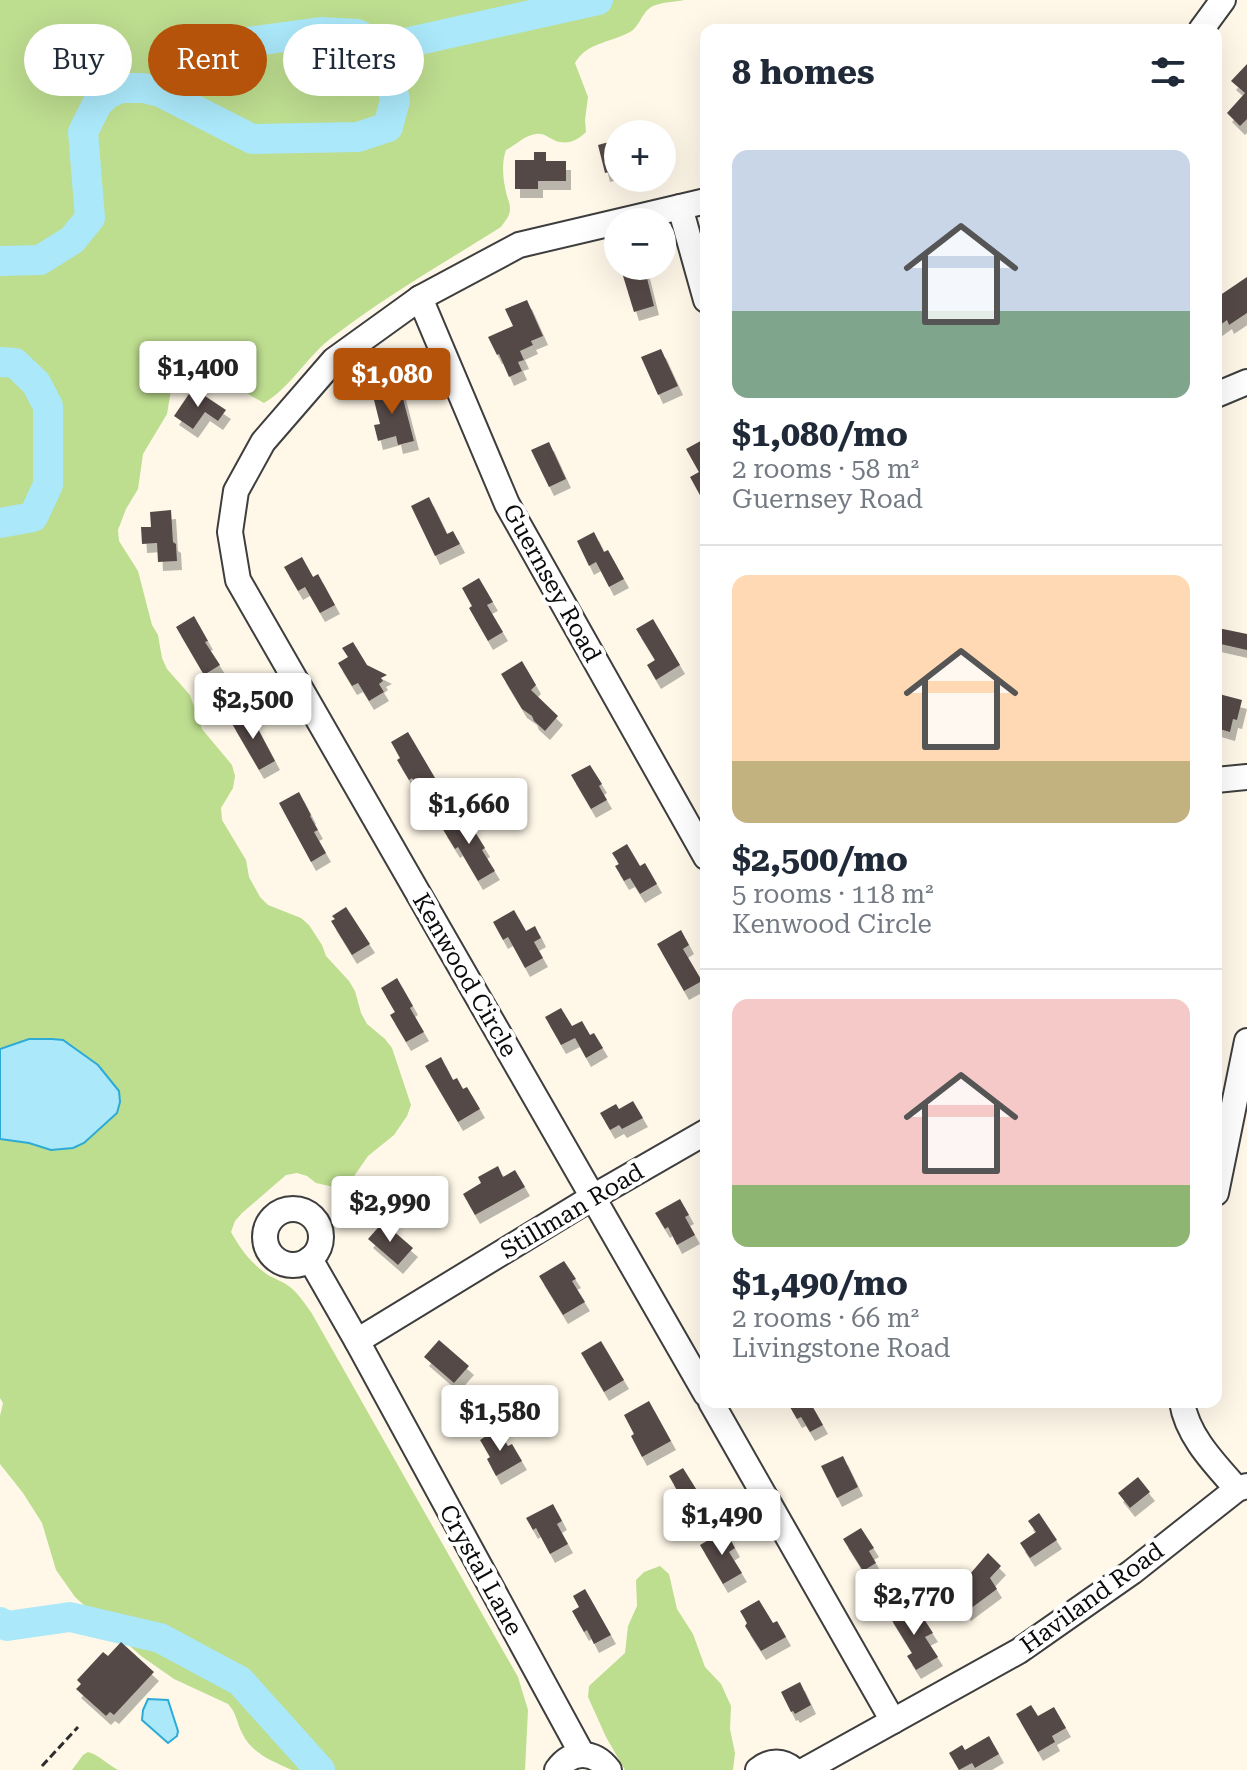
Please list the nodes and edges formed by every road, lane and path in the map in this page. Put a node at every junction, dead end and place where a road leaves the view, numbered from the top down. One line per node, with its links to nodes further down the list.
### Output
1 (1223, 0): 2 (street)
2 (1205, 24)
3 (700, 202): 4 (street, Kenwood Circle)
4 (680, 207): 5 (street); 6 (street, Kenwood Circle)
5 (700, 279)
6 (420, 298): 11 (street, Guernsey Road); 15 (street, Kenwood Circle)
7 (1247, 382): 8 (street)
8 (1222, 392)
9 (1247, 777): 10 (street)
10 (1222, 779)
11 (700, 842)
12 (1247, 1041): 14 (street)
13 (700, 1135): 15 (street, Stillman Road)
14 (1222, 1164)
15 (593, 1197): 17 (street, Stillman Road); 18 (street, Kenwood Circle)
16 (310, 1259): 17 (street, Crystal Lane)
17 (357, 1341): 24 (street, Crystal Lane)
18 (700, 1384)
19 (714, 1408): 22 (street)
20 (1184, 1408): 21 (street)
21 (1242, 1487): 22 (street, Haviland Road)
22 (893, 1721): 30 (street, Haviland Road)
23 (78, 1727): 25 (path)
24 (582, 1754): 26 (street); 27 (street)
25 (42, 1766)
26 (557, 1770)
27 (609, 1770)
28 (758, 1770): 29 (street)
29 (794, 1770)
30 (805, 1770)

